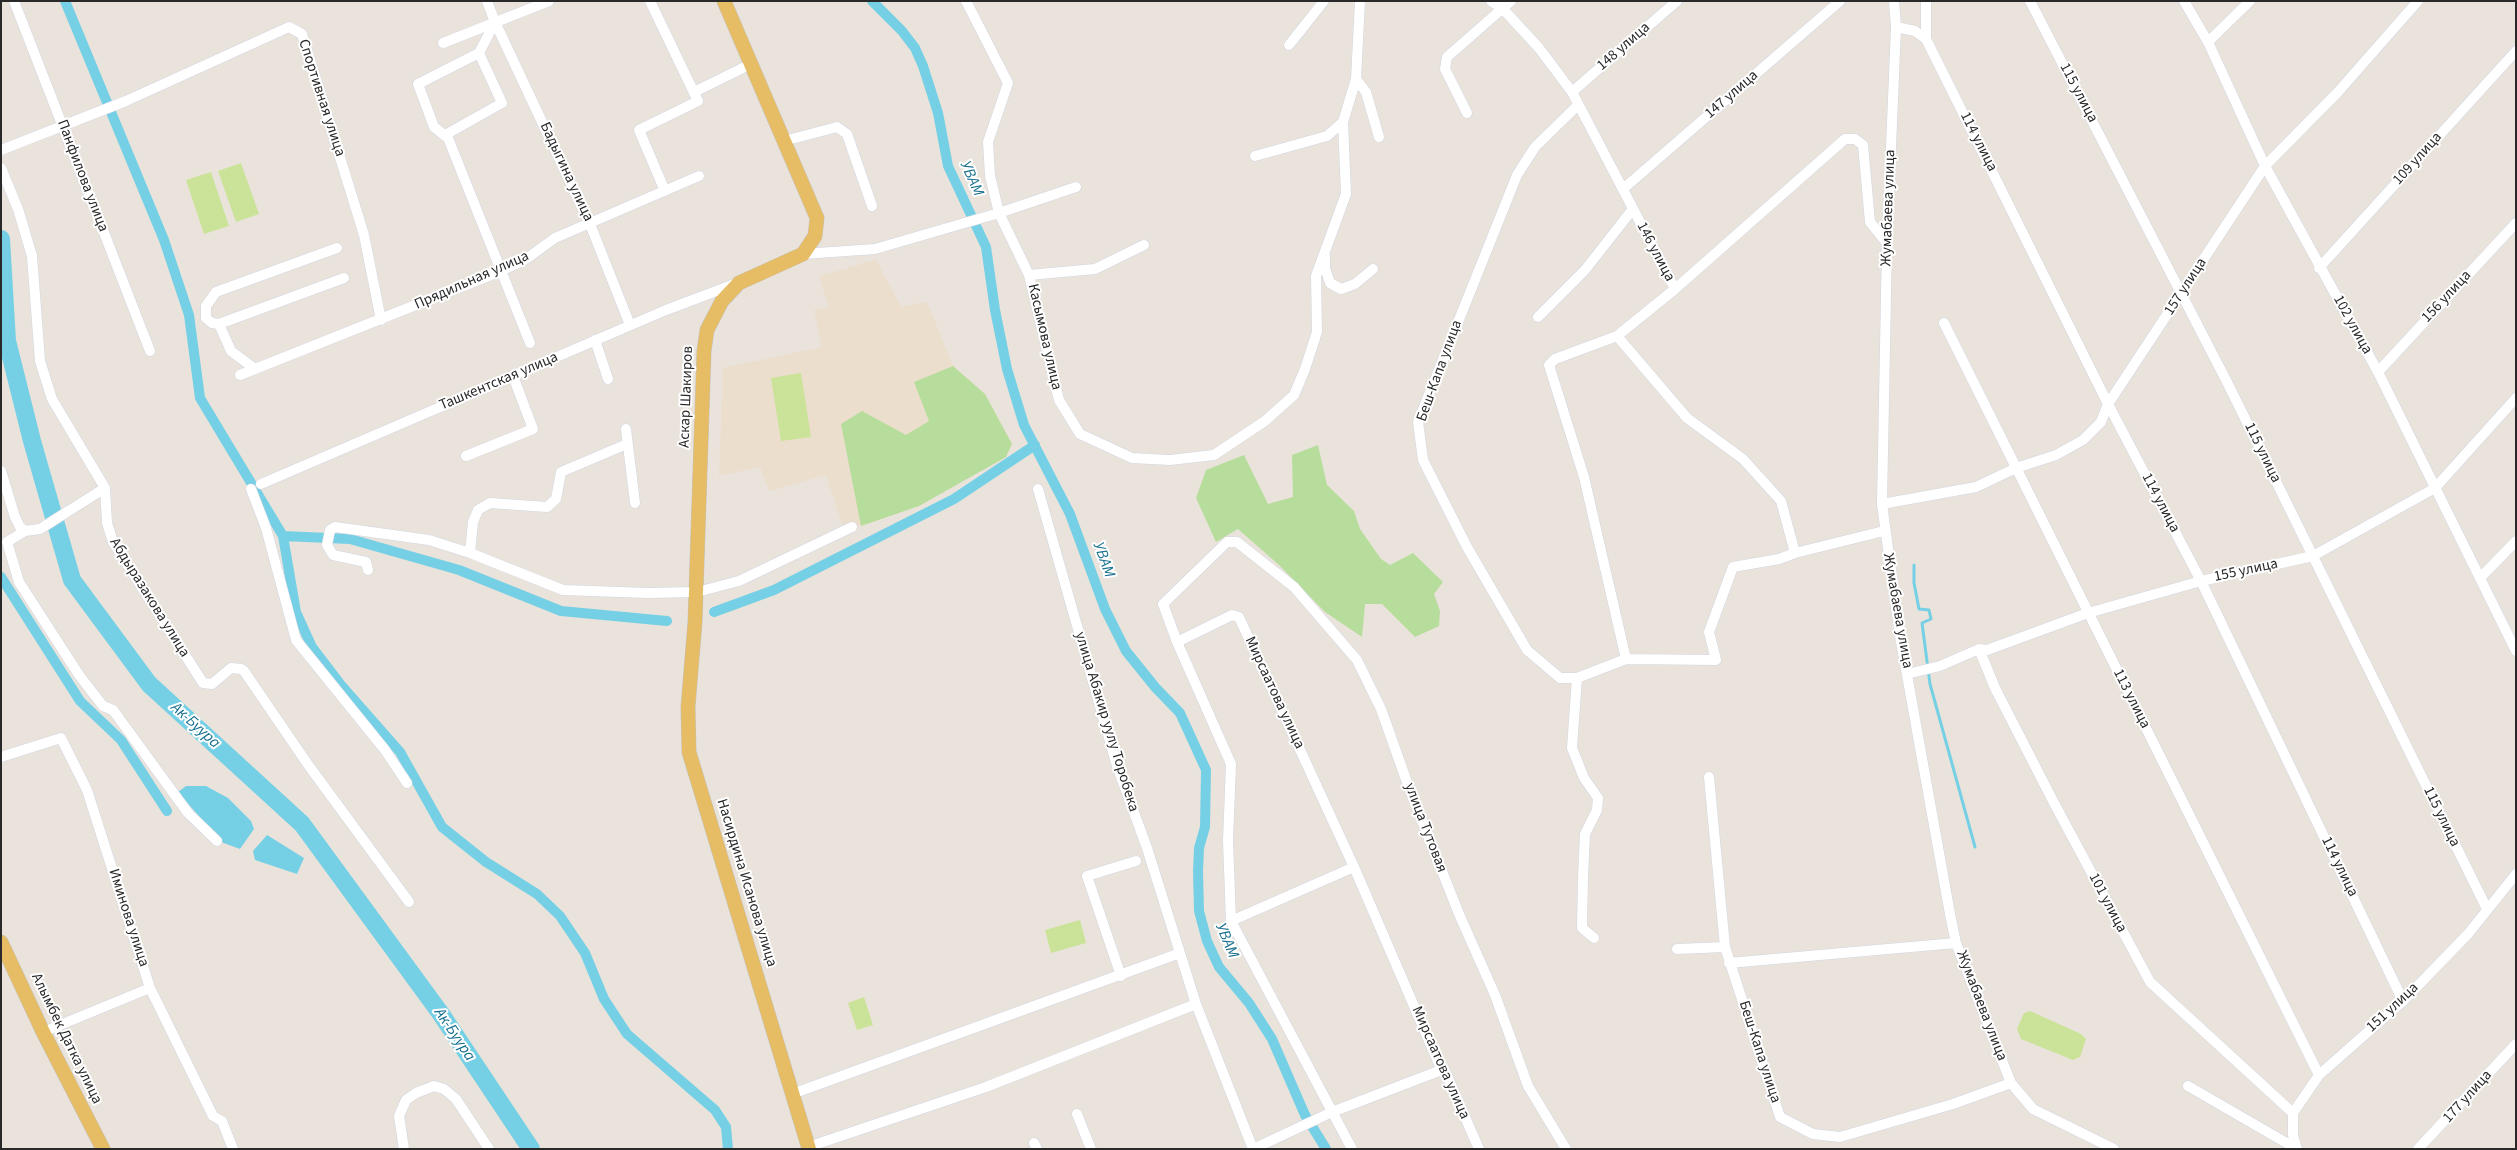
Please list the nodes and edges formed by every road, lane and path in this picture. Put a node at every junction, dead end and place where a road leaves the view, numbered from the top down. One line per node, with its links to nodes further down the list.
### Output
1 (14, 1): 34 (street, Панфилова улица)
2 (487, 1): 19 (street, Бадыгина улица)
3 (549, 1): 19 (street)
4 (650, 1): 29 (street)
5 (724, 1): 27 (main road)
6 (966, 1): 48 (street, Касымова улица)
7 (1324, 1): 24 (street)
8 (1360, 1): 28 (street, Касымова улица)
9 (1491, 1): 18 (street, 146 улица)
10 (1677, 1): 30 (street, 148 улица)
11 (1840, 1): 44 (street, 147 улица)
12 (1894, 1): 20 (street, Жумабаева улица)
13 (1926, 1): 21 (street)
14 (2030, 1): 63 (street, 115 улица)
15 (2184, 1): 22 (street, 102 улица)
16 (2250, 1): 22 (street)
17 (2418, 1): 40 (street, 157 улица)
18 (1507, 5): 30 (street, 146 улица); 32 (street)
19 (495, 22): 23 (street); 26 (street); 50 (street, Бадыгина улица)
20 (1896, 27): 21 (street); 51 (street, Жумабаева улица)
21 (1926, 39): 79 (street, 114 улица)
22 (2208, 42): 40 (street, 102 улица)
23 (444, 43)
24 (1289, 45)
25 (2516, 51): 56 (street, 109 улица)
26 (479, 53): 35 (street); 35 (street)
27 (751, 64): 29 (street); 37 (main road)
28 (1356, 79): 33 (street, Касымова улица); 36 (street)
29 (694, 92): 45 (street)
30 (1572, 92): 31 (street, 146 улица)
31 (1577, 106): 44 (street, 146 улица); 110 (street, Беш-Капа улица)
32 (1468, 113)
33 (1343, 122): 39 (street); 53 (street, Касымова улица)
34 (62, 125): 38 (street); 65 (street, Спортивная улица); 72 (street, Панфилова улица)
35 (444, 135): 58 (street)
36 (1379, 137)
37 (784, 141): 46 (street); 55 (main road)
38 (1, 150)
39 (1255, 156)
40 (2264, 166): 56 (street, 102 улица); 63 (street, 157 улица)
41 (1, 168): 86 (street, Абдыразакова улица)
42 (699, 176): 45 (street, Прядильная улица)
43 (1076, 187): 48 (street)
44 (1623, 189): 47 (street, 146 улица)
45 (665, 190): 50 (street, Прядильная улица)
46 (872, 206)
47 (1632, 210): 62 (street, 146 улица); 64 (street)
48 (995, 214): 55 (street); 59 (street, Касымова улица)
49 (2516, 223): 74 (street, 156 улица)
50 (590, 224): 58 (street, Прядильная улица); 68 (street, Бадыгина улица)
51 (1887, 243): 62 (street, 146 улица); 91 (street, Жумабаева улица)
52 (1144, 245): 59 (street)
53 (1325, 245): 57 (street); 59 (street, Касымова улица)
54 (338, 248): 67 (street)
55 (803, 254): 61 (main road, Аскар Шакиров)
56 (2319, 268): 74 (street, 102 улица)
57 (1373, 269)
58 (501, 271): 65 (street, Прядильная улица); 71 (street)
59 (1030, 275)
60 (344, 278): 67 (street)
61 (739, 283): 68 (street, Ташкентская улица); 102 (main road, Аскар Шакиров)
62 (1675, 289): 69 (street)
63 (2182, 294): 79 (street, 157 улица); 98 (street, 115 улица)
64 (1538, 317)
65 (381, 320): 73 (street, Прядильная улица)
66 (1944, 323): 83 (street, 113 улица)
67 (220, 324): 73 (street)
68 (630, 325): 70 (street, Ташкентская улица)
69 (1617, 336): 96 (street); 108 (street)
70 (595, 340): 76 (street, Ташкентская улица); 77 (street)
71 (530, 343)
72 (150, 351)
73 (255, 369): 75 (street, Прядильная улица)
74 (2378, 372): 87 (street, 102 улица)
75 (240, 375)
76 (513, 376): 82 (street); 85 (street, Ташкентская улица)
77 (608, 379)
78 (2516, 398): 87 (street, 155 улица)
79 (2108, 404): 83 (street, 157 улица); 101 (street, 114 улица)
80 (626, 429): 81 (street)
81 (628, 444): 90 (street); 97 (street)
82 (466, 456)
83 (2016, 468): 91 (street, 157 улица); 103 (street, 113 улица)
84 (1, 471): 93 (street)
85 (261, 484)
86 (105, 488): 93 (street); 118 (street, Абдыразакова улица)
87 (2435, 488): 98 (street, 155 улица); 100 (street, 102 улица)
88 (251, 489): 113 (street)
89 (1038, 489): 126 (street, улица Абакир уулу Торобека)
90 (635, 502)
91 (1882, 504): 94 (street, Жумабаева улица)
92 (852, 527): 102 (street)
93 (25, 531): 114 (street)
94 (1884, 531): 96 (street); 109 (street, Жумабаева улица)
95 (2516, 540): 100 (street)
96 (1795, 552): 108 (street)
97 (470, 553): 99 (street); 102 (street)
98 (2313, 556): 101 (street, 155 улица); 119 (street, 115 улица)
99 (368, 570)
100 (2480, 578): 107 (street, 102 улица)
101 (2200, 581): 103 (street, 155 улица); 130 (street, 114 улица)
102 (696, 595): 104 (main road, Аскар Шакиров)
103 (2088, 613): 106 (street, 155 улица); 135 (street, 113 улица)
104 (695, 622): 138 (main road, Насирдина Исанова улица)
105 (1177, 642): 116 (street, Мирсаатова улица); 120 (street); 151 (street, улица Тутовая)
106 (1979, 648): 109 (street, 155 улица); 139 (street, 101 улица)
107 (2516, 651)
108 (1626, 659): 110 (street)
109 (1907, 674): 123 (street, Жумабаева улица)
110 (1577, 678): 121 (street)
111 (1, 757): 129 (street, Иминова улица)
112 (1709, 777): 124 (street, Беш-Капа улица)
113 (407, 783)
114 (217, 841)
115 (1136, 861): 128 (street)
116 (1354, 867): 120 (street); 134 (street, Мирсаатова улица)
117 (2516, 874): 119 (street, 151 улица)
118 (409, 902)
119 (2487, 909): 130 (street, 151 улица)
120 (1232, 921): 141 (street)
121 (1594, 938)
122 (1, 942): 132 (main road, Алымбек Датка улица)
123 (1956, 943): 127 (street); 136 (street, Жумабаева улица)
124 (1725, 947): 125 (street); 127 (street, Беш-Капа улица)
125 (1677, 949)
126 (1180, 953): 128 (street); 131 (street, улица Абакир уулу Торобека)
127 (1729, 963): 136 (street, Беш-Капа улица)
128 (1121, 976): 138 (street)
129 (150, 988): 132 (street); 144 (street, Иминова улица)
130 (2403, 1001): 135 (street, 151 улица)
131 (1196, 1004): 142 (street); 148 (street, улица Абакир уулу Торобека)
132 (43, 1032): 143 (main road, Алымбек Датка улица)
133 (2516, 1044): 154 (street, 177 улица)
134 (1444, 1069): 141 (street); 150 (street, Мирсаатова улица)
135 (2318, 1075): 139 (street, 151 улица)
136 (2011, 1084): 152 (street, Жумабаева улица)
137 (2188, 1086): 153 (street)
138 (792, 1094): 142 (main road, Насирдина Исанова улица)
139 (2293, 1113): 153 (street)
140 (1078, 1114): 147 (street)
141 (1328, 1114): 148 (street); 149 (street)
142 (809, 1148)
143 (103, 1149)
144 (233, 1149)
145 (404, 1149): 146 (street)
146 (489, 1149)
147 (1091, 1149)
148 (1253, 1149)
149 (1352, 1149)
150 (1479, 1149)
151 (1566, 1149)
152 (2114, 1149)
153 (2297, 1149)
154 (2418, 1149)

